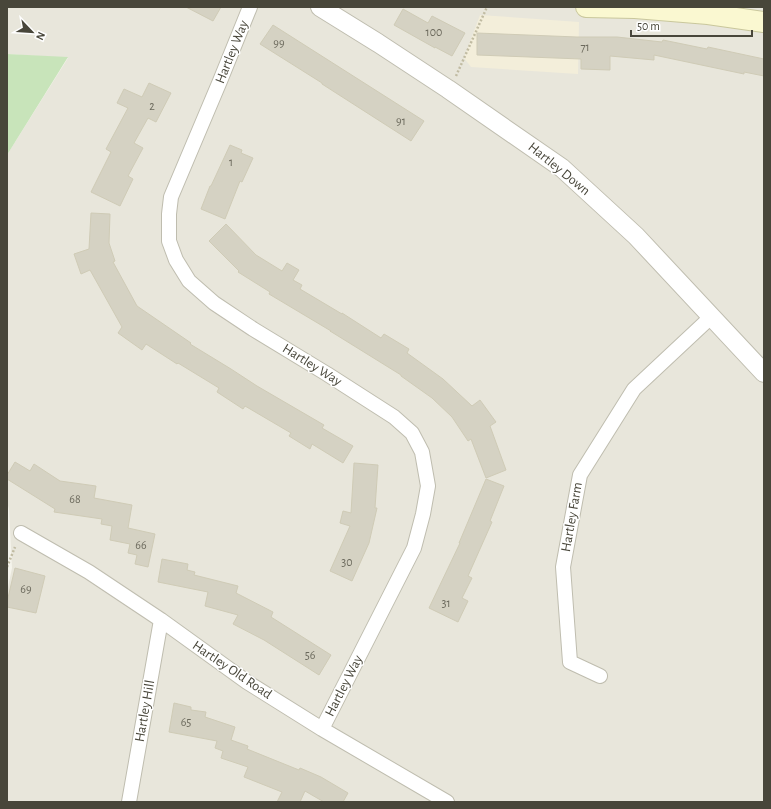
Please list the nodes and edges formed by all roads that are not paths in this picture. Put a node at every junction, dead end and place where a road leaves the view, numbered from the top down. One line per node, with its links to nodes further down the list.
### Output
1 (250, 7): 11 (street, Hartley Way)
2 (320, 7): 6 (street, Hartley Down)
3 (586, 7): 4 (main road)
4 (635, 8): 5 (main road)
5 (764, 22)
6 (711, 317): 7 (street, Hartley Down); 10 (street, Hartley Farm)
7 (764, 373)
8 (21, 533): 9 (street, Hartley Old Road)
9 (161, 620): 11 (street, Hartley Old Road); 12 (street, Hartley Hill)
10 (600, 676)
11 (322, 729): 13 (street, Hartley Old Road)
12 (129, 802)
13 (447, 802)

